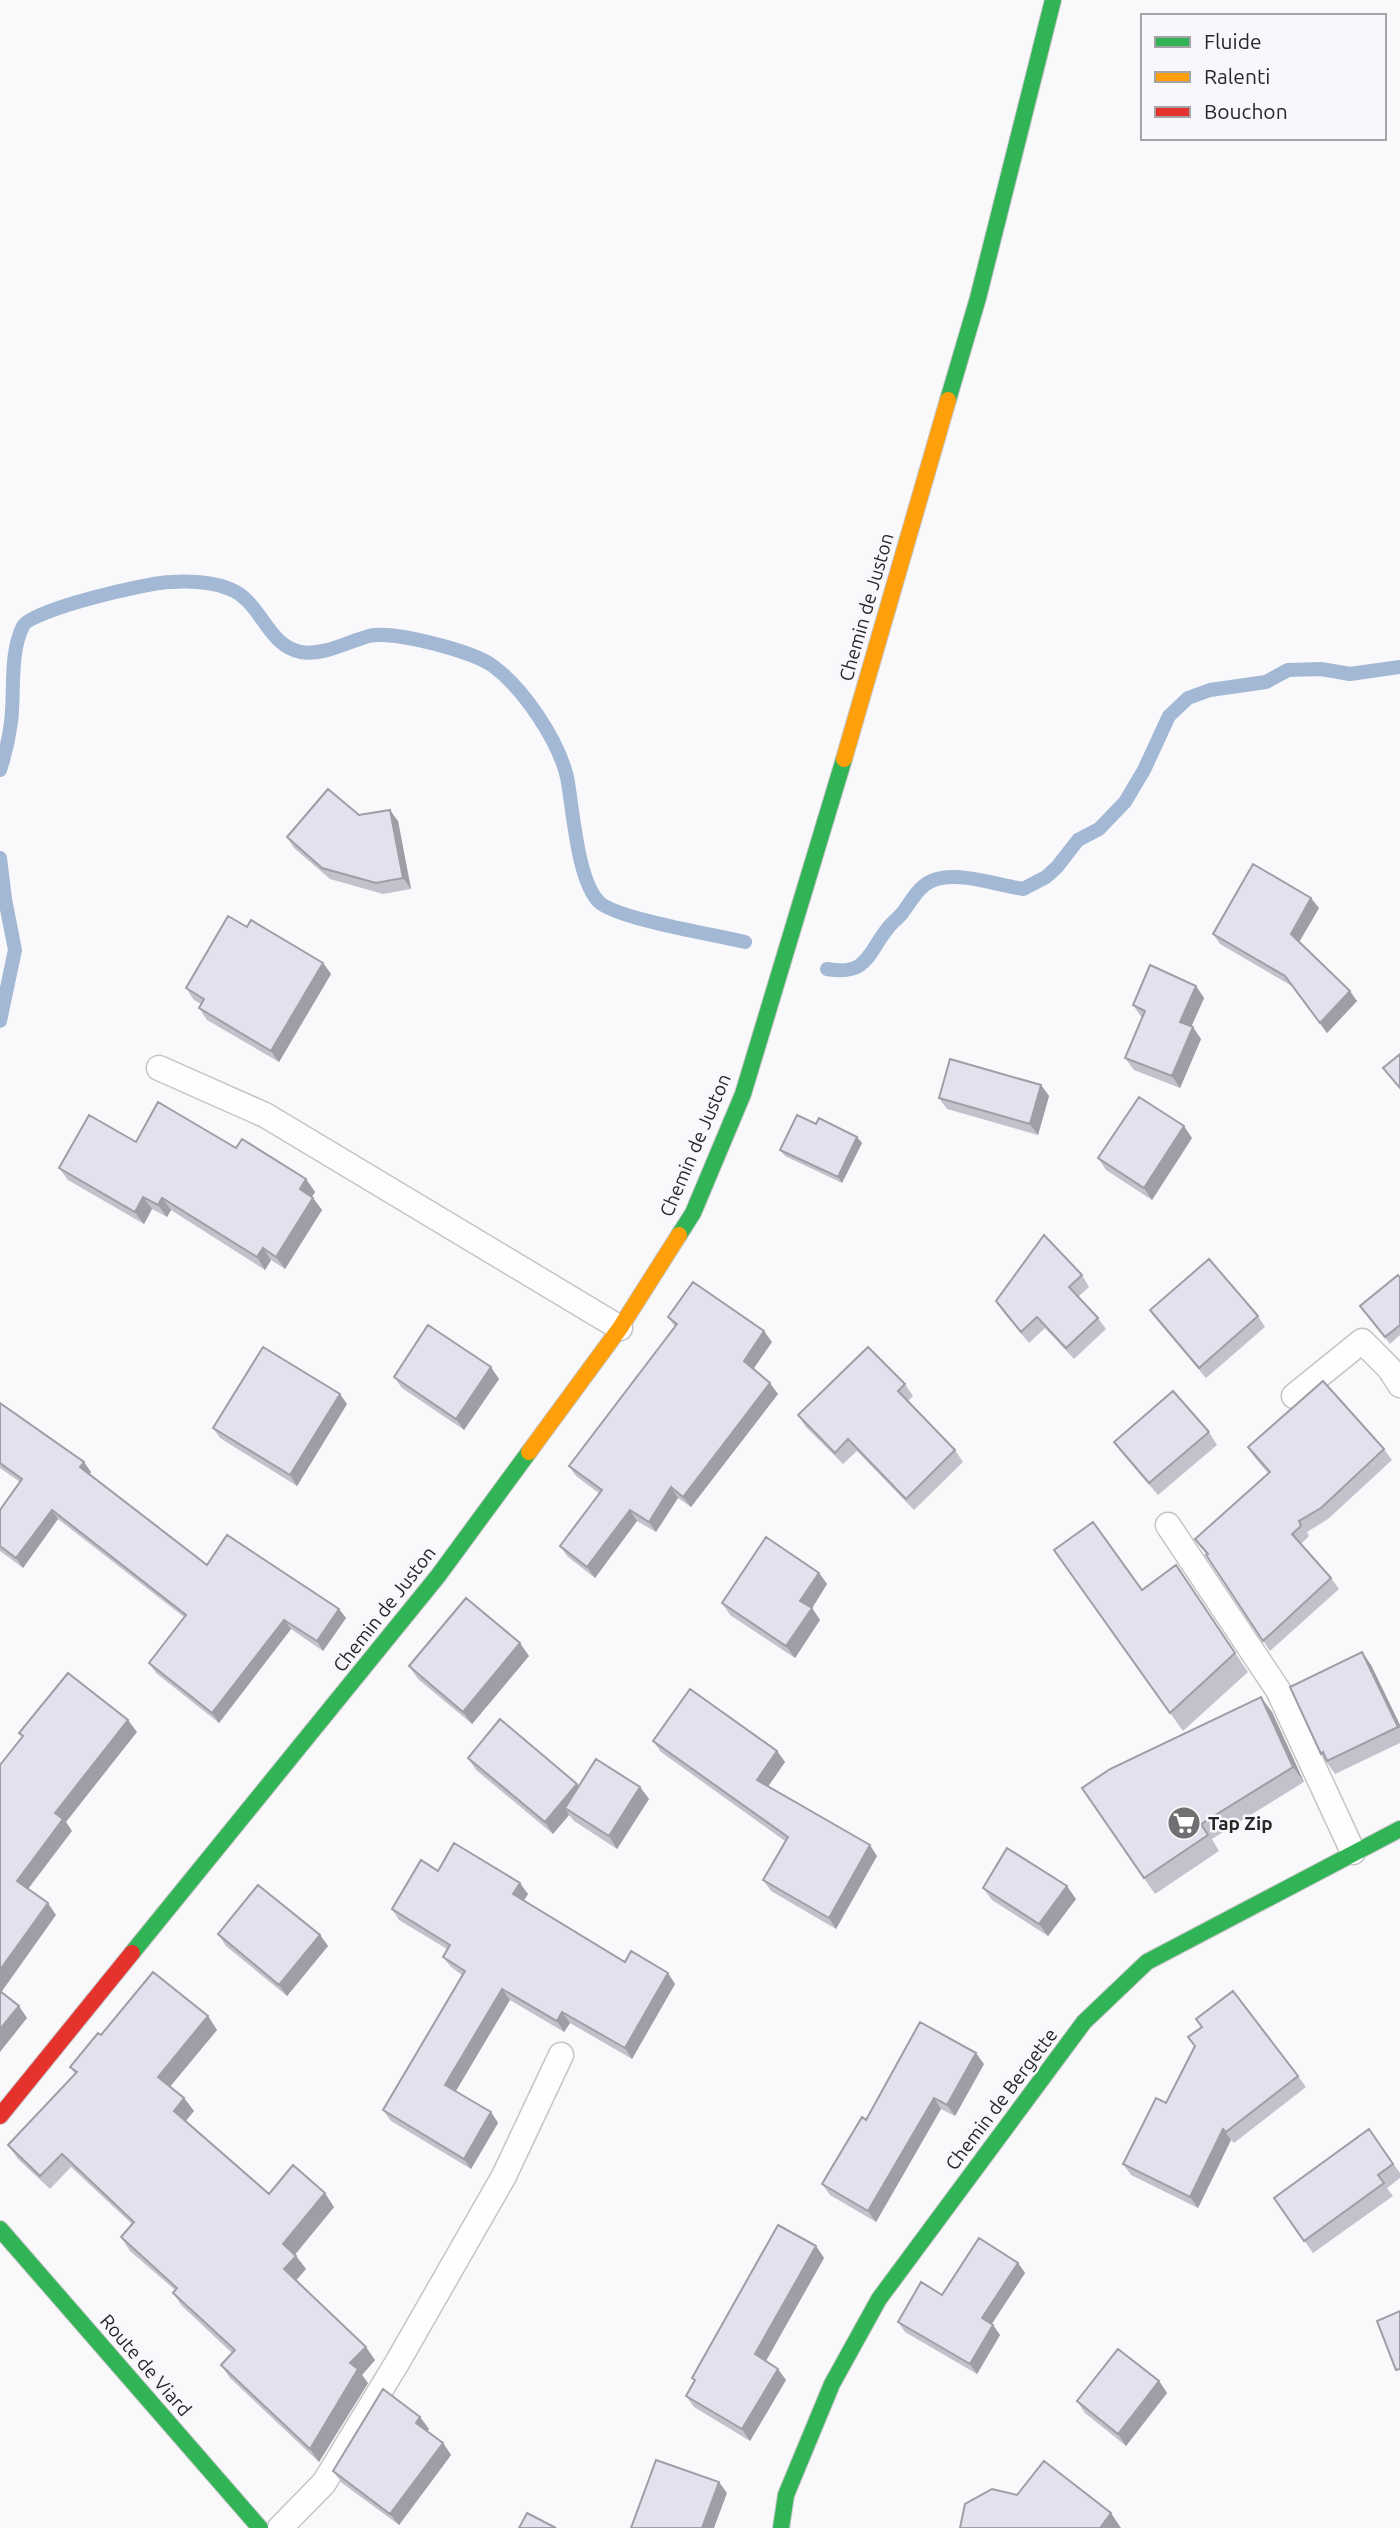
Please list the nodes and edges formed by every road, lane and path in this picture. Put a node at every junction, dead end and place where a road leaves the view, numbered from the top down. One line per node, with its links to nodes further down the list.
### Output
1 (1053, 0): 3 (street, Chemin de Juston)
2 (159, 1068): 3 (lane)
3 (620, 1328): 10 (street, Chemin de Juston)
4 (1400, 1385): 5 (lane)
5 (1294, 1396)
6 (1168, 1525): 8 (lane)
7 (1400, 1829): 8 (street, Chemin de Bergette)
8 (1353, 1852): 14 (street, Chemin de Bergette)
9 (561, 2055): 13 (lane)
10 (0, 2116)
11 (0, 2229): 12 (street, Route de Viard)
12 (260, 2528)
13 (280, 2528)
14 (781, 2528)

